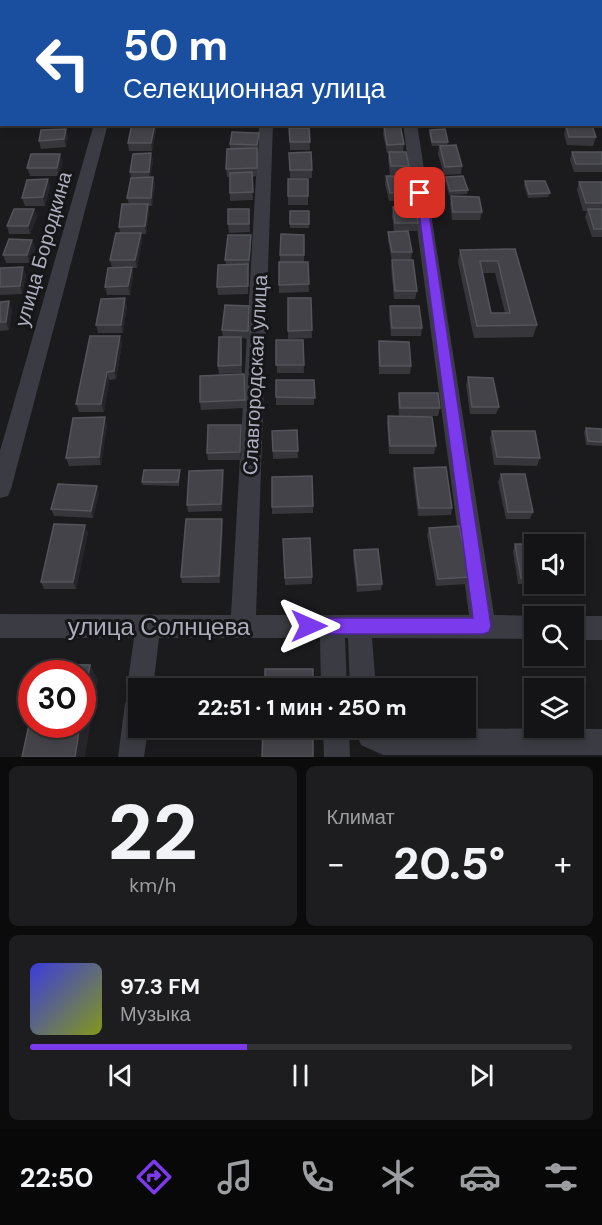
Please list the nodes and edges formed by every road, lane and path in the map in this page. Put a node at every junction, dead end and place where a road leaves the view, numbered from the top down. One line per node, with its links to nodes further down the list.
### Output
1 (100, 126): 4 (street, улица Бородкина)
2 (266, 126): 7 (street, Славгородская улица)
3 (410, 126): 10 (street)
4 (0, 489)
5 (0, 626): 6 (street, улица Солнцева)
6 (148, 626): 7 (street, улица Солнцева); 14 (street)
7 (243, 626): 8 (street, улица Солнцева)
8 (332, 626): 9 (street, улица Солнцева); 15 (street)
9 (359, 626): 10 (street, улица Солнцева); 16 (street)
10 (483, 626): 11 (street, улица Солнцева)
11 (524, 627)
12 (584, 628): 13 (street)
13 (602, 628)
14 (141, 678)
15 (334, 678)
16 (362, 678)
17 (134, 738): 21 (street)
18 (336, 738): 22 (street)
19 (374, 738): 20 (street)
20 (602, 742)
21 (131, 757)
22 (337, 757)

